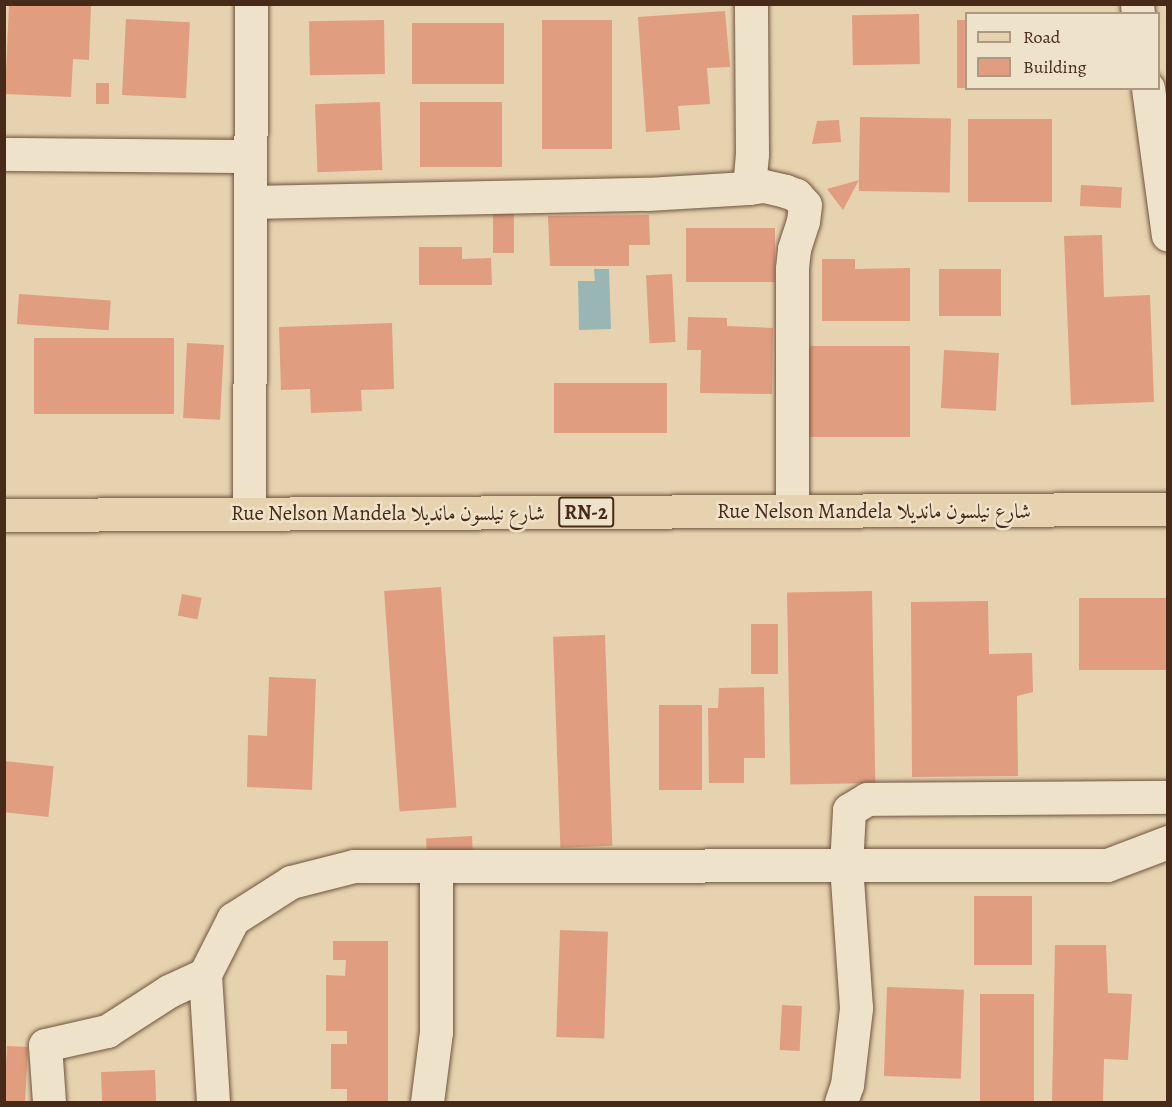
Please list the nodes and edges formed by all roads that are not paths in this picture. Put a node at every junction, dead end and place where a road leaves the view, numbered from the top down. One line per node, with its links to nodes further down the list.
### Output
1 (251, 4): 5 (street)
2 (751, 4): 6 (street)
3 (1148, 90): 8 (street)
4 (4, 154): 5 (street)
5 (250, 156): 7 (street)
6 (748, 188): 7 (street); 10 (street)
7 (251, 202): 11 (street)
8 (1167, 235)
9 (1167, 509): 10 (main road, Rue Nelson Mandela شارع نيلسون مانديلا / RN-2)
10 (792, 511): 11 (main road, Rue Nelson Mandela شارع نيلسون مانديلا / RN-2)
11 (249, 513): 12 (main road, Rue Nelson Mandela شارع نيلسون مانديلا / RN-2)
12 (4, 515)
13 (1167, 797): 16 (street)
14 (1167, 842): 16 (street)
15 (436, 866): 16 (street); 17 (street); 20 (street)
16 (846, 866): 21 (street)
17 (205, 974): 18 (street); 19 (street)
18 (49, 1102)
19 (213, 1102)
20 (427, 1102)
21 (841, 1102)

